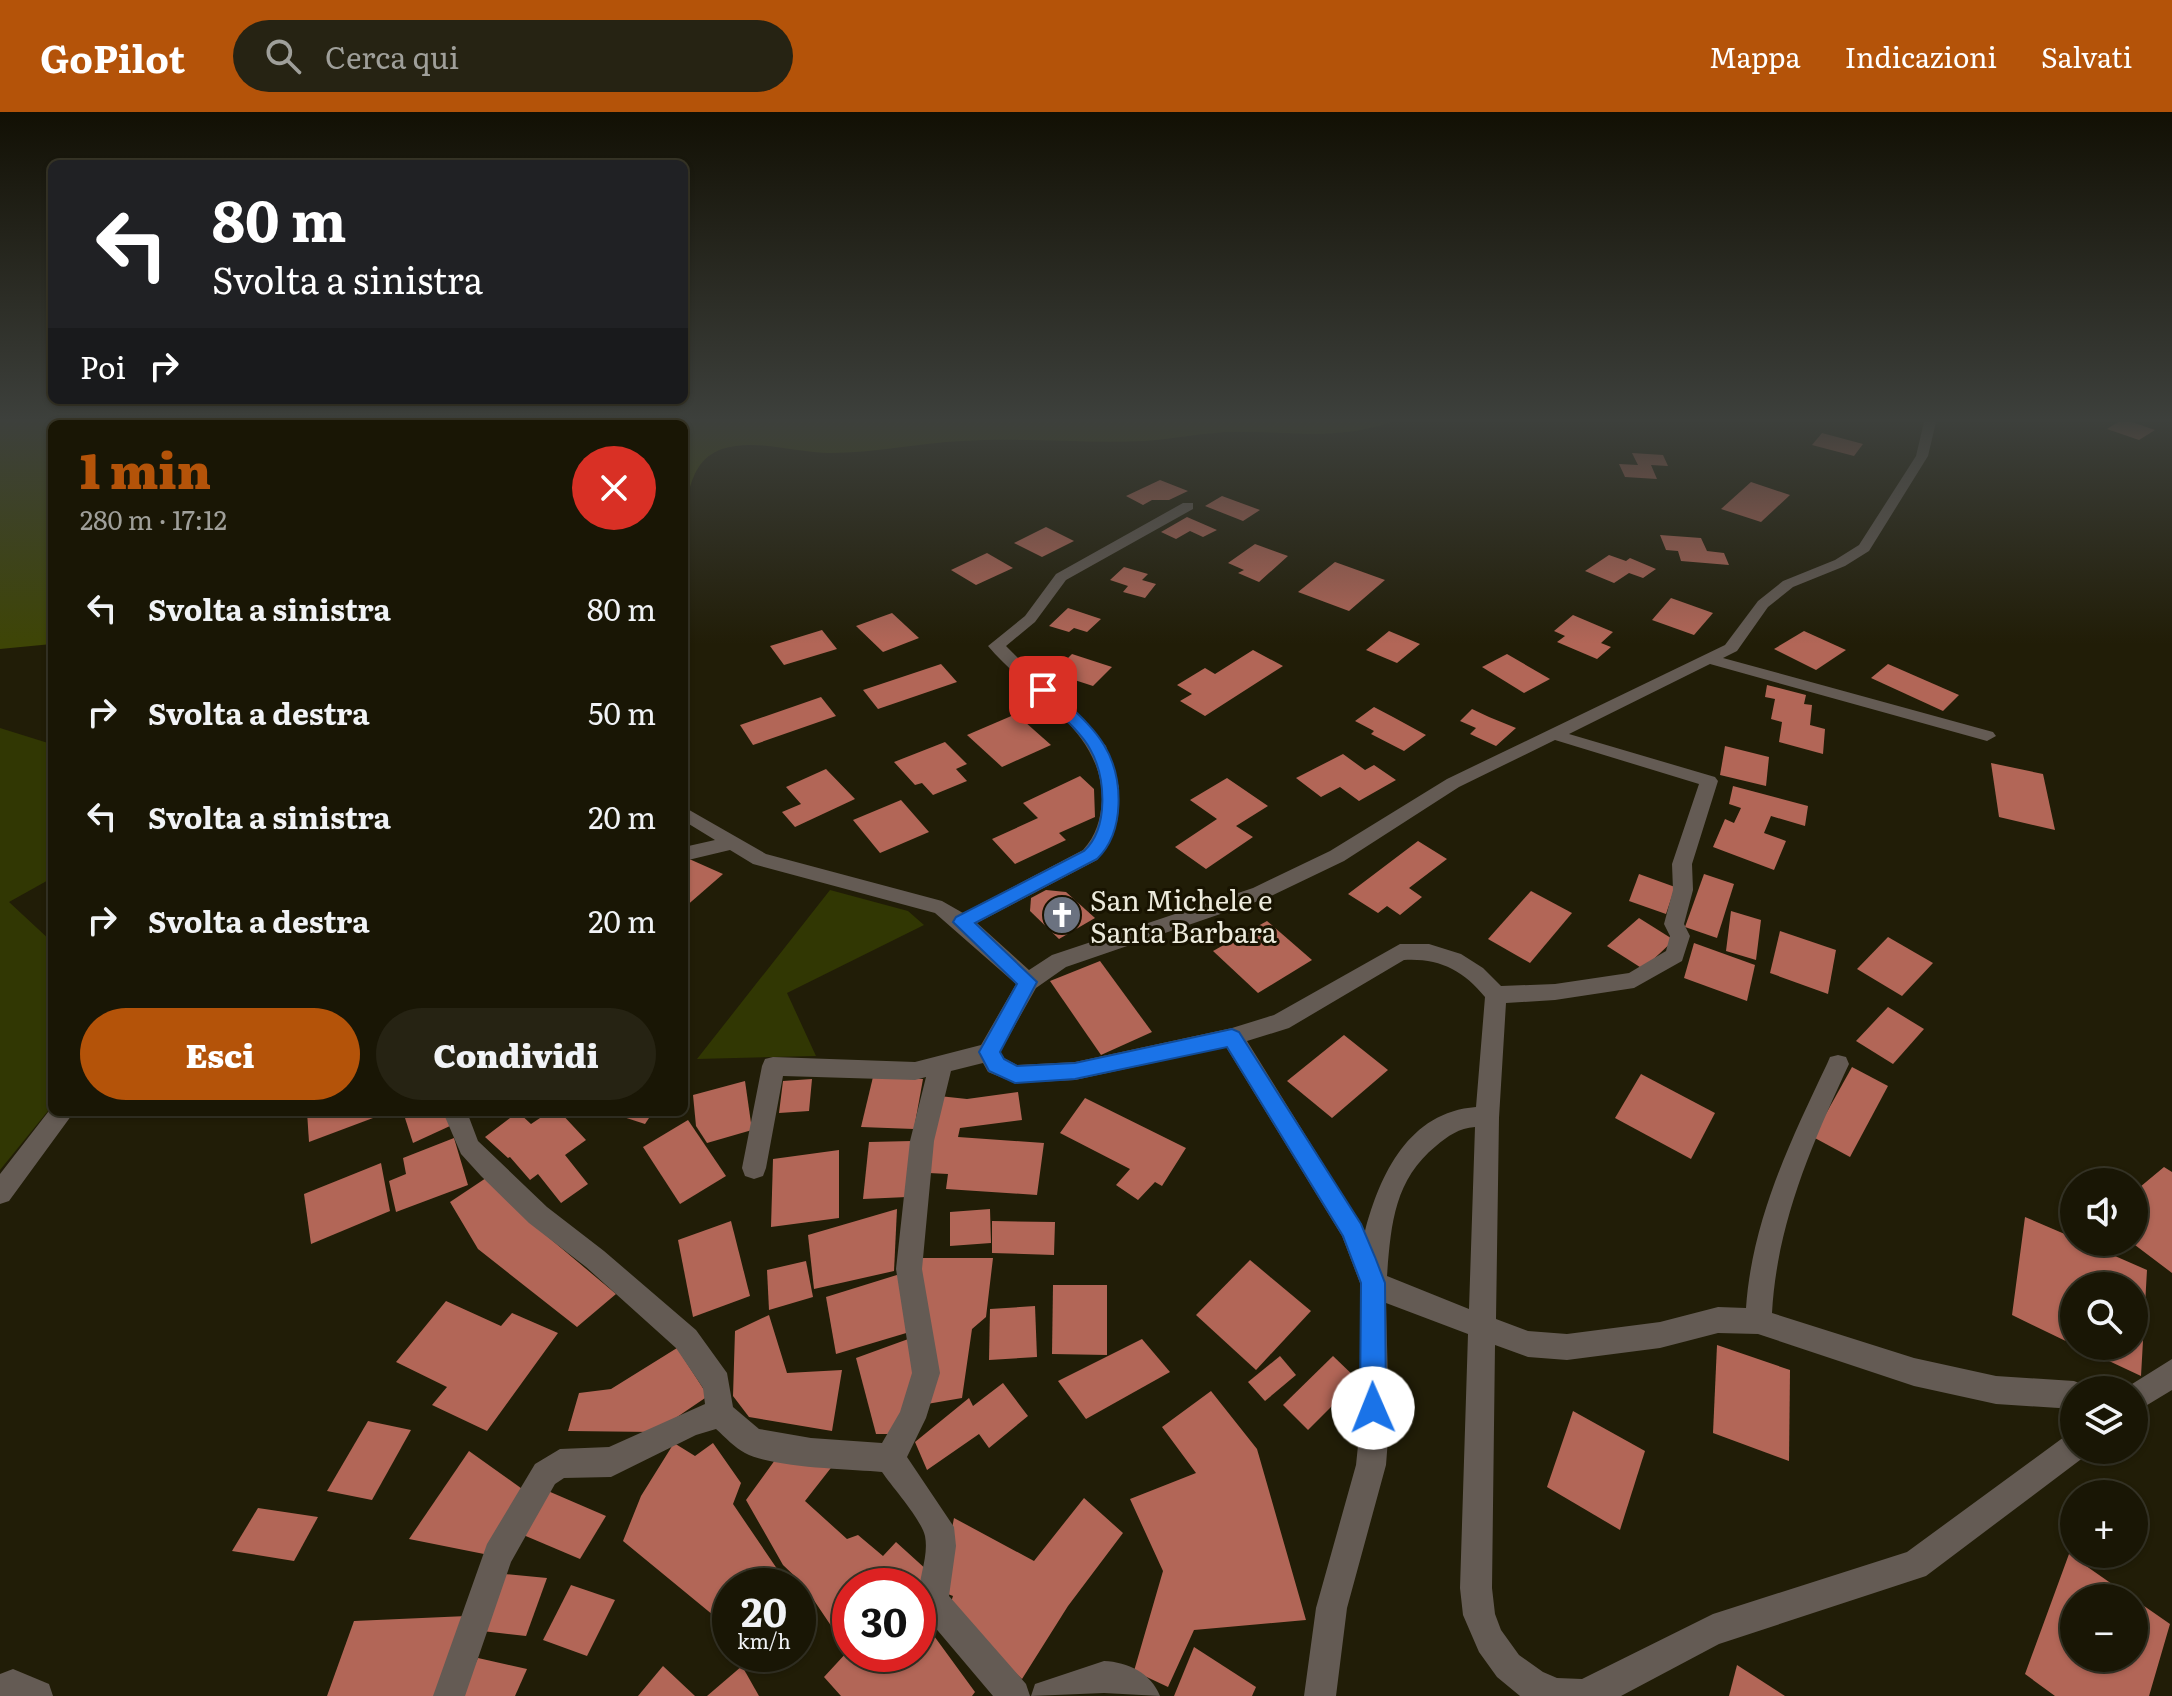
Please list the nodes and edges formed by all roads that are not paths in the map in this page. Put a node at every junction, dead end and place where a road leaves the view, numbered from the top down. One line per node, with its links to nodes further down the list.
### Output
1 (1897, 496): 3 (street)
2 (1188, 506): 9 (street)
3 (1712, 660): 4 (street); 5 (street)
4 (1555, 735): 10 (street); 11 (street)
5 (1987, 736)
6 (688, 816): 7 (street)
7 (730, 843): 8 (street); 9 (street)
8 (688, 853)
9 (962, 922): 10 (street)
10 (1028, 982): 13 (street)
11 (1496, 995): 12 (street); 18 (street)
12 (1232, 1037): 13 (street); 21 (street)
13 (989, 1052): 15 (street)
14 (1838, 1064): 22 (street)
15 (941, 1066): 19 (street); 29 (street)
16 (59, 1116): 20 (street)
17 (457, 1116): 27 (street)
18 (1487, 1118): 21 (street); 23 (street)
19 (754, 1168)
20 (0, 1193)
21 (1373, 1283): 23 (street); 36 (street)
22 (1758, 1321): 23 (street); 26 (street)
23 (1480, 1326): 28 (street)
24 (2172, 1373): 25 (street)
25 (2148, 1389)
26 (2060, 1394)
27 (720, 1414): 29 (street); 32 (street)
28 (2060, 1457)
29 (890, 1458): 33 (street)
30 (0, 1690): 31 (street)
31 (37, 1696)
32 (449, 1696)
33 (1014, 1696)
34 (1047, 1696): 35 (street)
35 (1144, 1696)
36 (1320, 1696)

